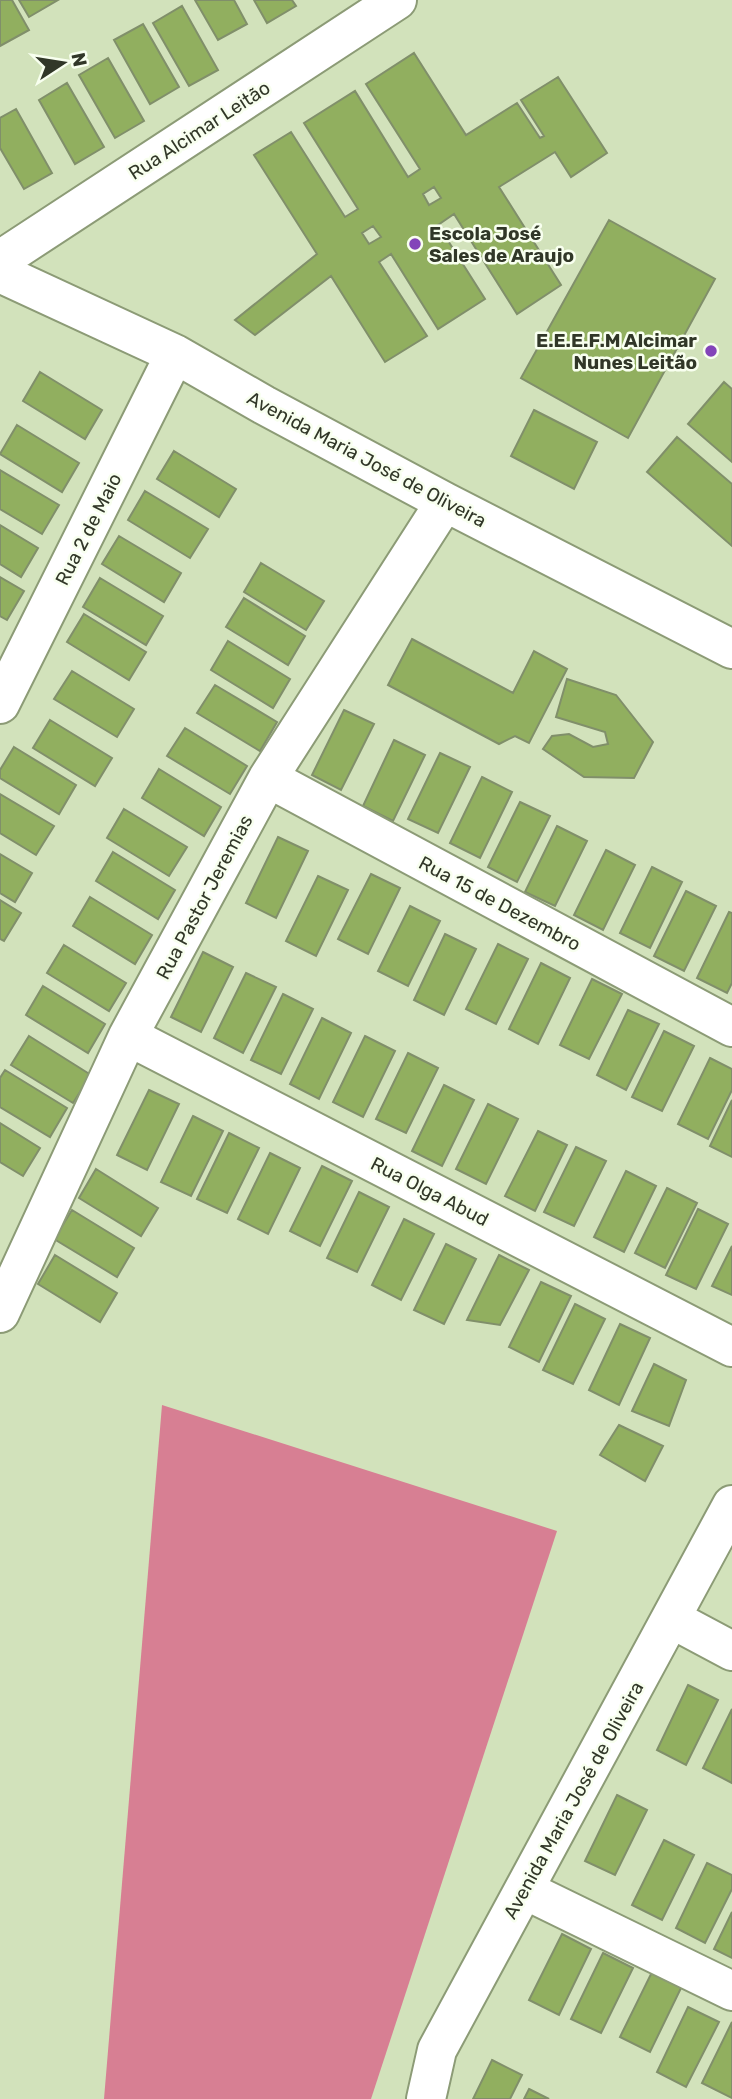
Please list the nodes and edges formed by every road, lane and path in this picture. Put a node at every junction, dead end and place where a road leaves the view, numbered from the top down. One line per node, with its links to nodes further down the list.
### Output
1 (397, 0): 2 (street, Rua Alcimar Leitão)
2 (0, 260)
3 (0, 273): 4 (street, Avenida Maria José de Oliveira)
4 (175, 354): 5 (street, Avenida Maria José de Oliveira); 7 (street, Rua 2 de Maio)
5 (445, 502): 6 (street, Avenida Maria José de Oliveira); 8 (street, Rua Pastor Jeremias)
6 (732, 649)
7 (0, 704)
8 (268, 778): 9 (street, Rua 15 de Dezembro); 10 (street, Rua Pastor Jeremias)
9 (732, 1027)
10 (128, 1036): 11 (street, Rua Pastor Jeremias); 12 (street, Rua Olga Abud)
11 (0, 1313)
12 (732, 1347)
13 (732, 1505): 14 (street, Avenida Maria José de Oliveira)
14 (672, 1619): 15 (street); 16 (street, Avenida Maria José de Oliveira)
15 (732, 1651)
16 (525, 1890): 17 (street); 18 (street, Avenida Maria José de Oliveira)
17 (732, 1991)
18 (426, 2099)

